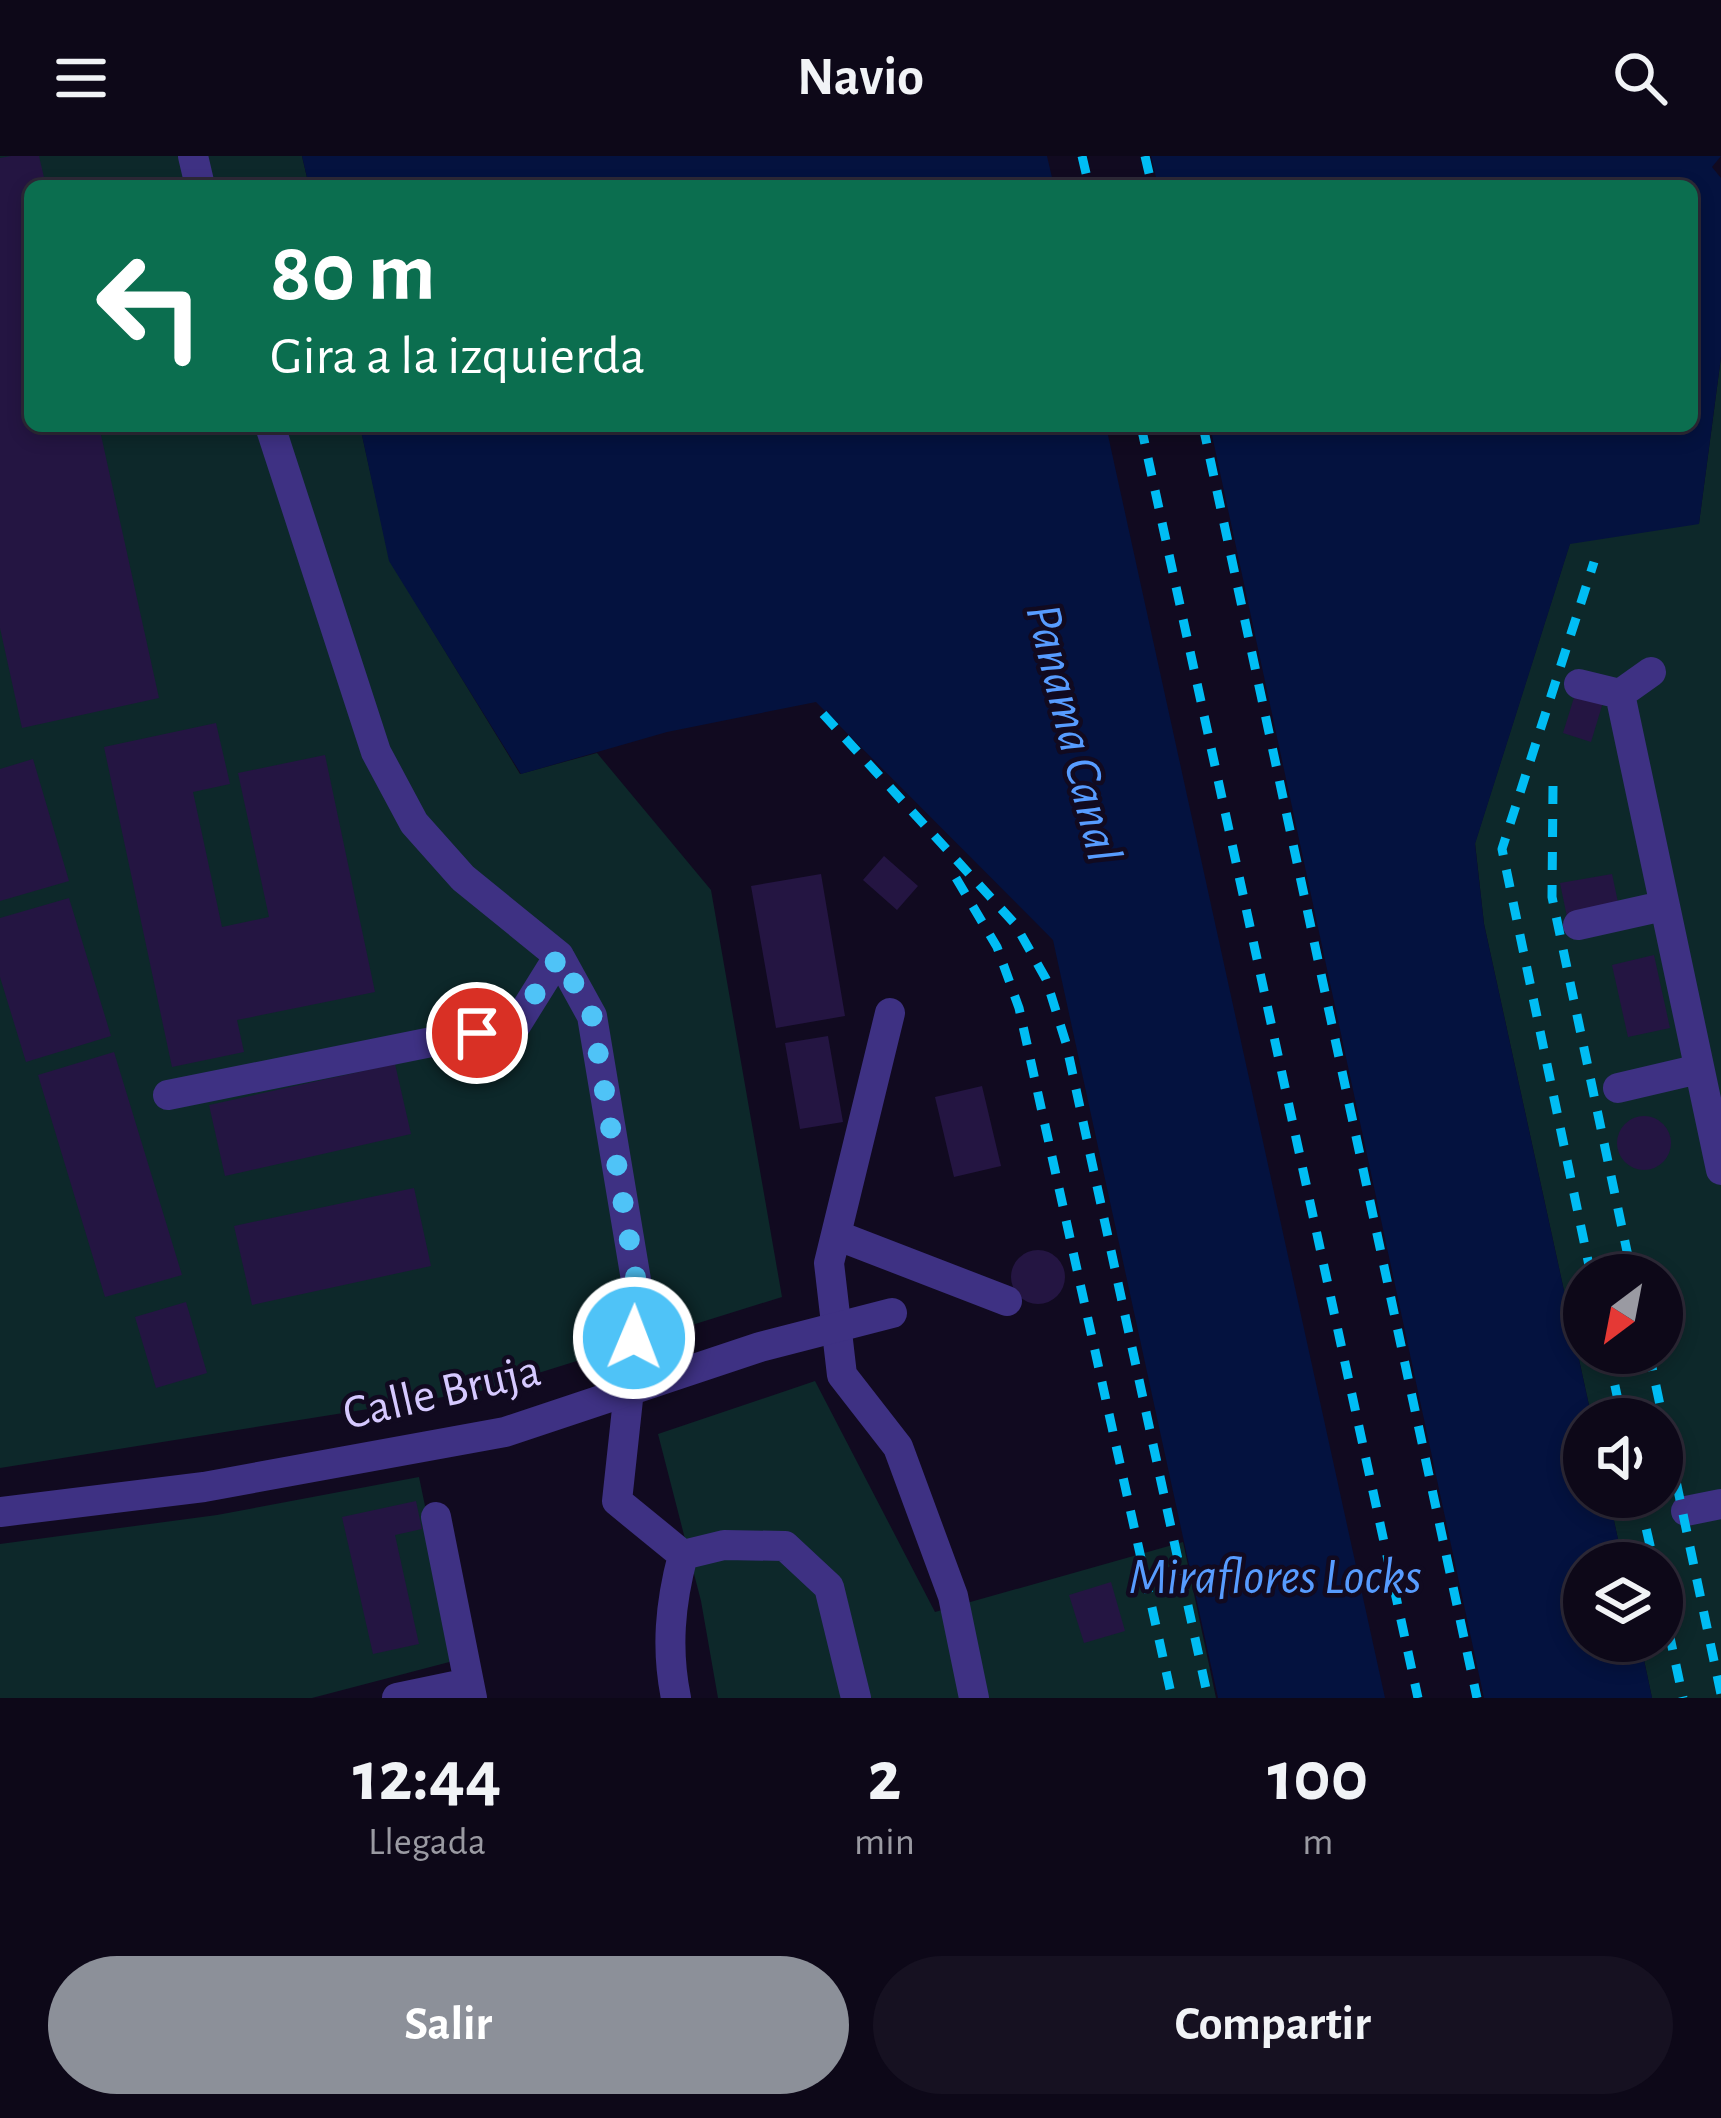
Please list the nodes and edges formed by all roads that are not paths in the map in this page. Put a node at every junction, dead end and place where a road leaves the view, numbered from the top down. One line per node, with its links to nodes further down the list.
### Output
1 (272, 432): 7 (lane)
2 (1651, 672): 4 (lane)
3 (1579, 684): 4 (lane)
4 (1620, 694): 5 (lane)
5 (1663, 906): 6 (lane); 9 (lane)
6 (1578, 925)
7 (559, 956): 11 (lane); 20 (lane)
8 (890, 1013): 13 (lane)
9 (1699, 1069): 10 (lane); 12 (lane)
10 (1618, 1088)
11 (168, 1095)
12 (1721, 1170)
13 (836, 1234): 14 (lane); 25 (lane)
14 (1007, 1301)
15 (892, 1313): 18 (lane, Calle Bruja, bridge)
16 (1721, 1504): 17 (lane)
17 (1686, 1511)
18 (0, 1512)
19 (436, 1517): 21 (lane)
20 (683, 1555): 23 (lane); 24 (lane)
21 (470, 1690): 22 (lane)
22 (397, 1698)
23 (676, 1698)
24 (856, 1698)
25 (974, 1698)

